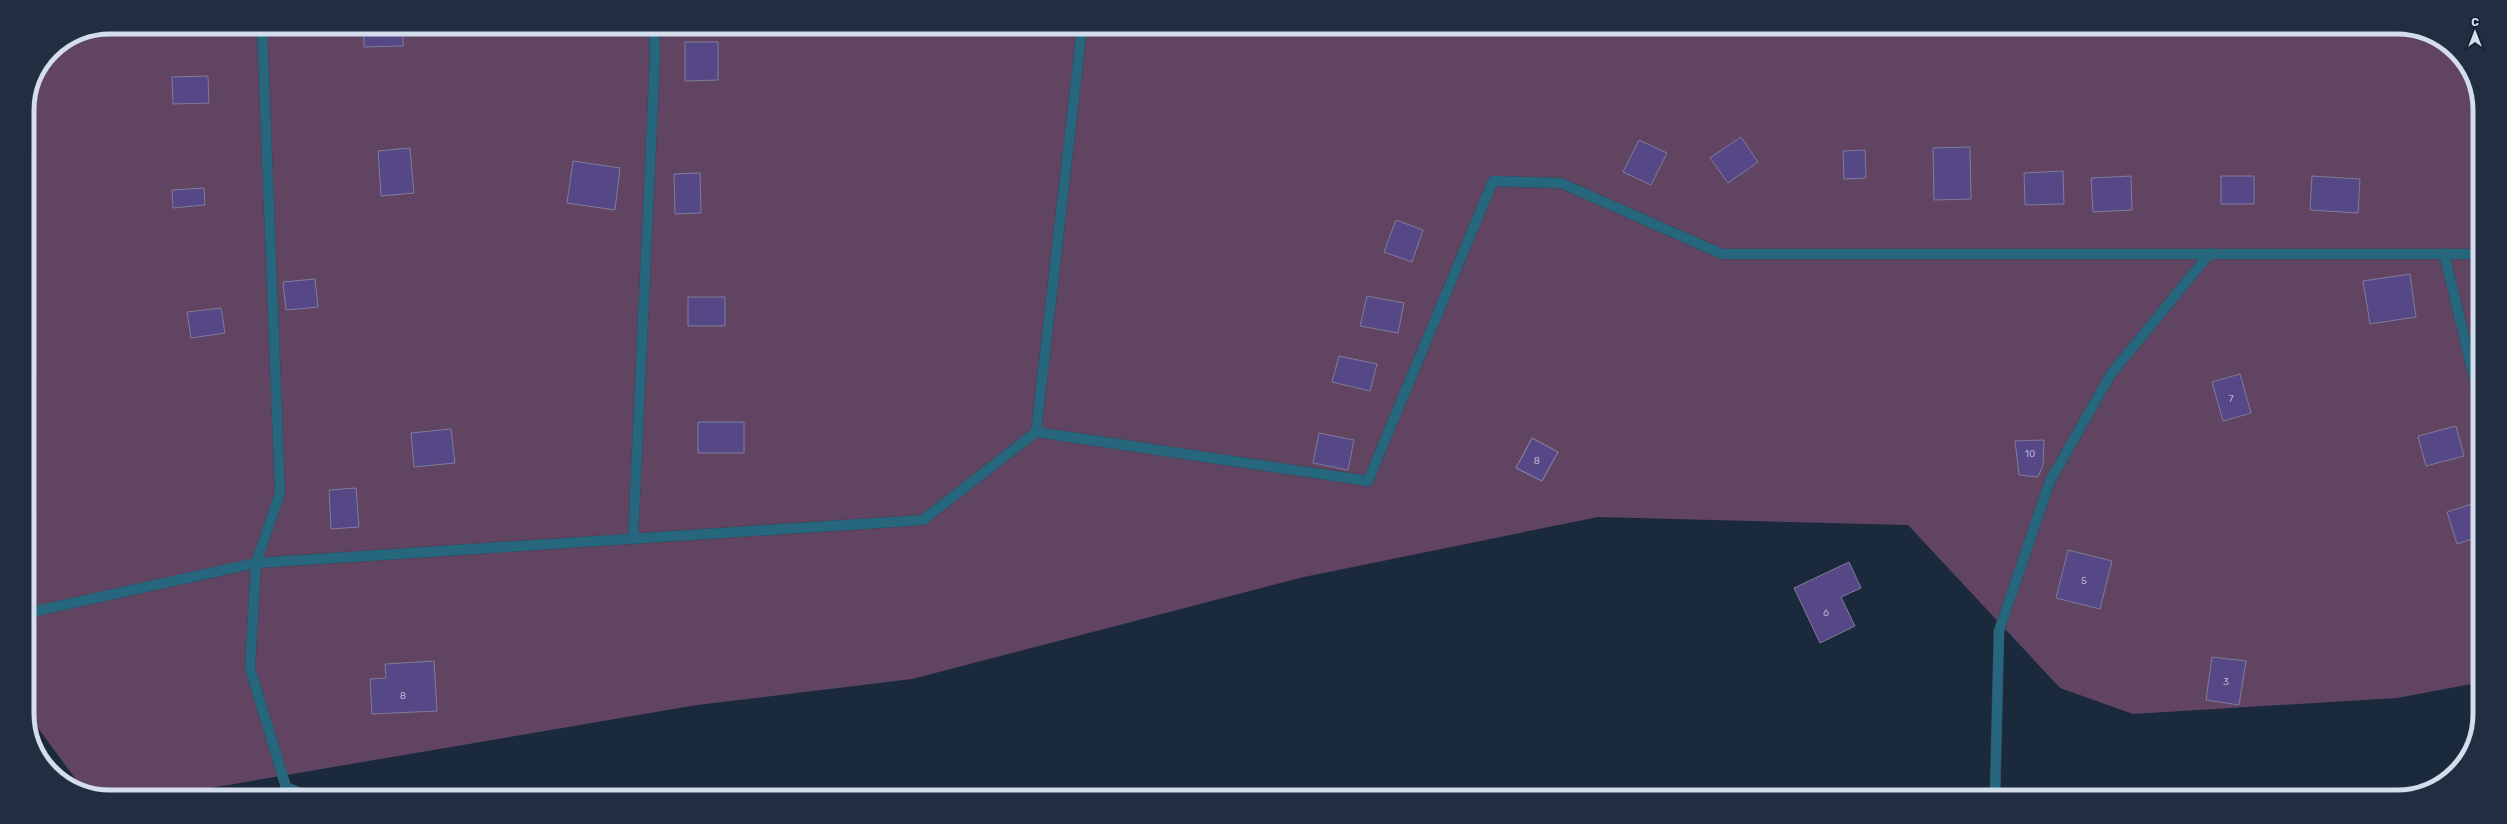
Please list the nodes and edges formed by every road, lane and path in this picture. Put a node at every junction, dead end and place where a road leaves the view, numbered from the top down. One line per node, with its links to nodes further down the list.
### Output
1 (262, 34): 10 (lane)
2 (654, 34): 9 (lane)
3 (1081, 34): 8 (lane)
4 (2210, 253): 5 (lane); 8 (lane); 13 (lane)
5 (2444, 253): 6 (lane); 7 (lane)
6 (2473, 254)
7 (2473, 373)
8 (1036, 432): 9 (lane)
9 (633, 539): 10 (lane)
10 (256, 563): 11 (lane); 12 (lane)
11 (34, 611)
12 (294, 790)
13 (1995, 790)

